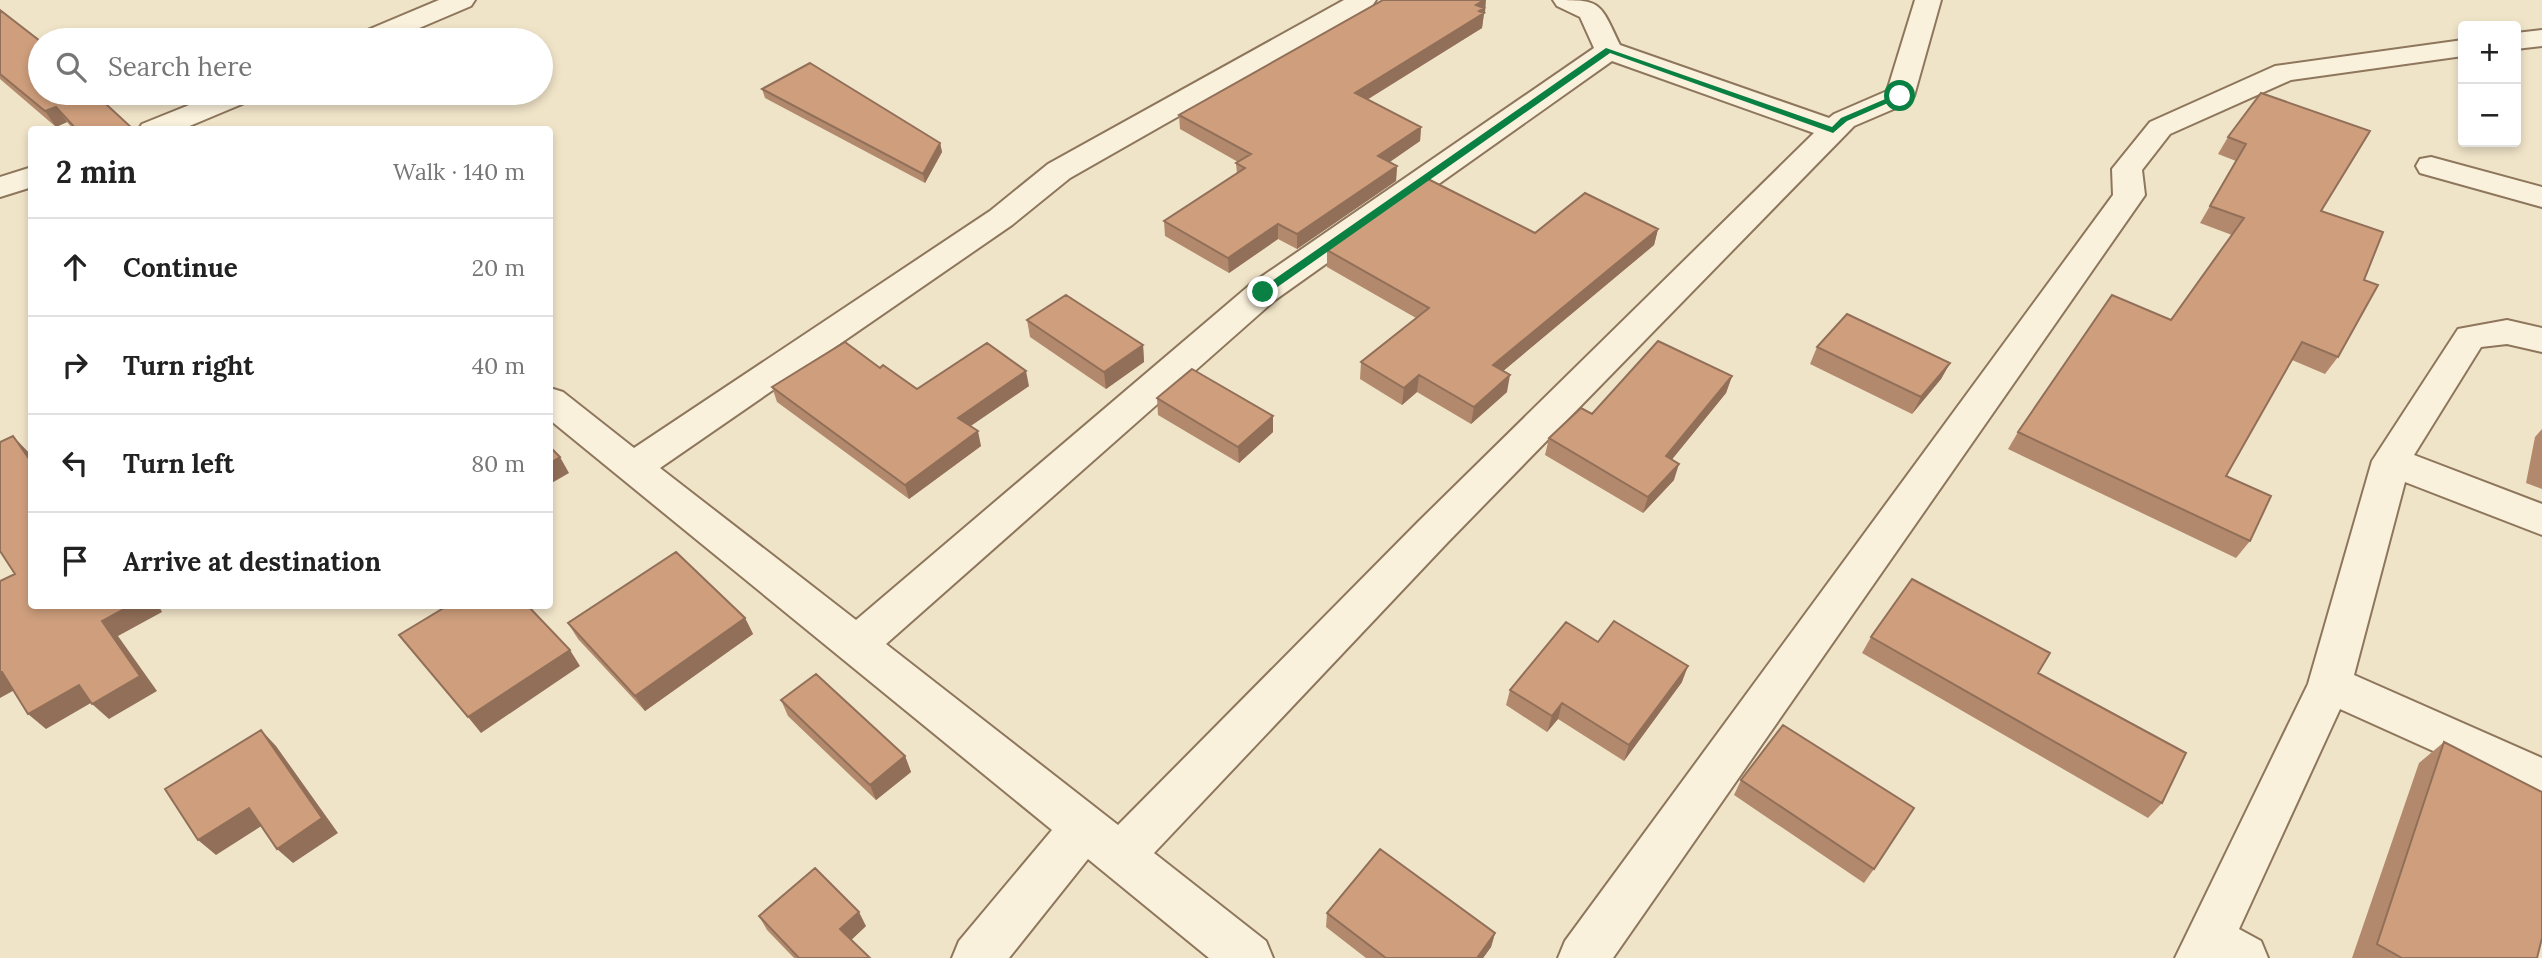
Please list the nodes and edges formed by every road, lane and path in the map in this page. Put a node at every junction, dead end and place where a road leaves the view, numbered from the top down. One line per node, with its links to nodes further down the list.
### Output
1 (462, 0): 5 (street)
2 (1363, 0): 21 (street)
3 (1566, 0): 9 (street)
4 (1928, 0): 13 (street)
5 (396, 28)
6 (2542, 38): 7 (street)
7 (2521, 40)
8 (2458, 49): 30 (street)
9 (1609, 50): 13 (street); 23 (street)
10 (226, 105): 11 (street)
11 (201, 122): 12 (street)
12 (177, 126)
13 (1833, 130): 26 (street)
14 (2431, 166): 17 (street)
15 (28, 178): 16 (street)
16 (0, 188)
17 (2542, 197)
18 (2542, 340): 20 (street)
19 (553, 403): 21 (street)
20 (2391, 461): 22 (street); 24 (street)
21 (632, 468): 23 (street)
22 (2542, 520)
23 (855, 646): 26 (street)
24 (2330, 684): 25 (street); 27 (street)
25 (2542, 780)
26 (1102, 842): 28 (street); 29 (street)
27 (2218, 952)
28 (977, 958)
29 (1248, 958)
30 (1583, 958)

